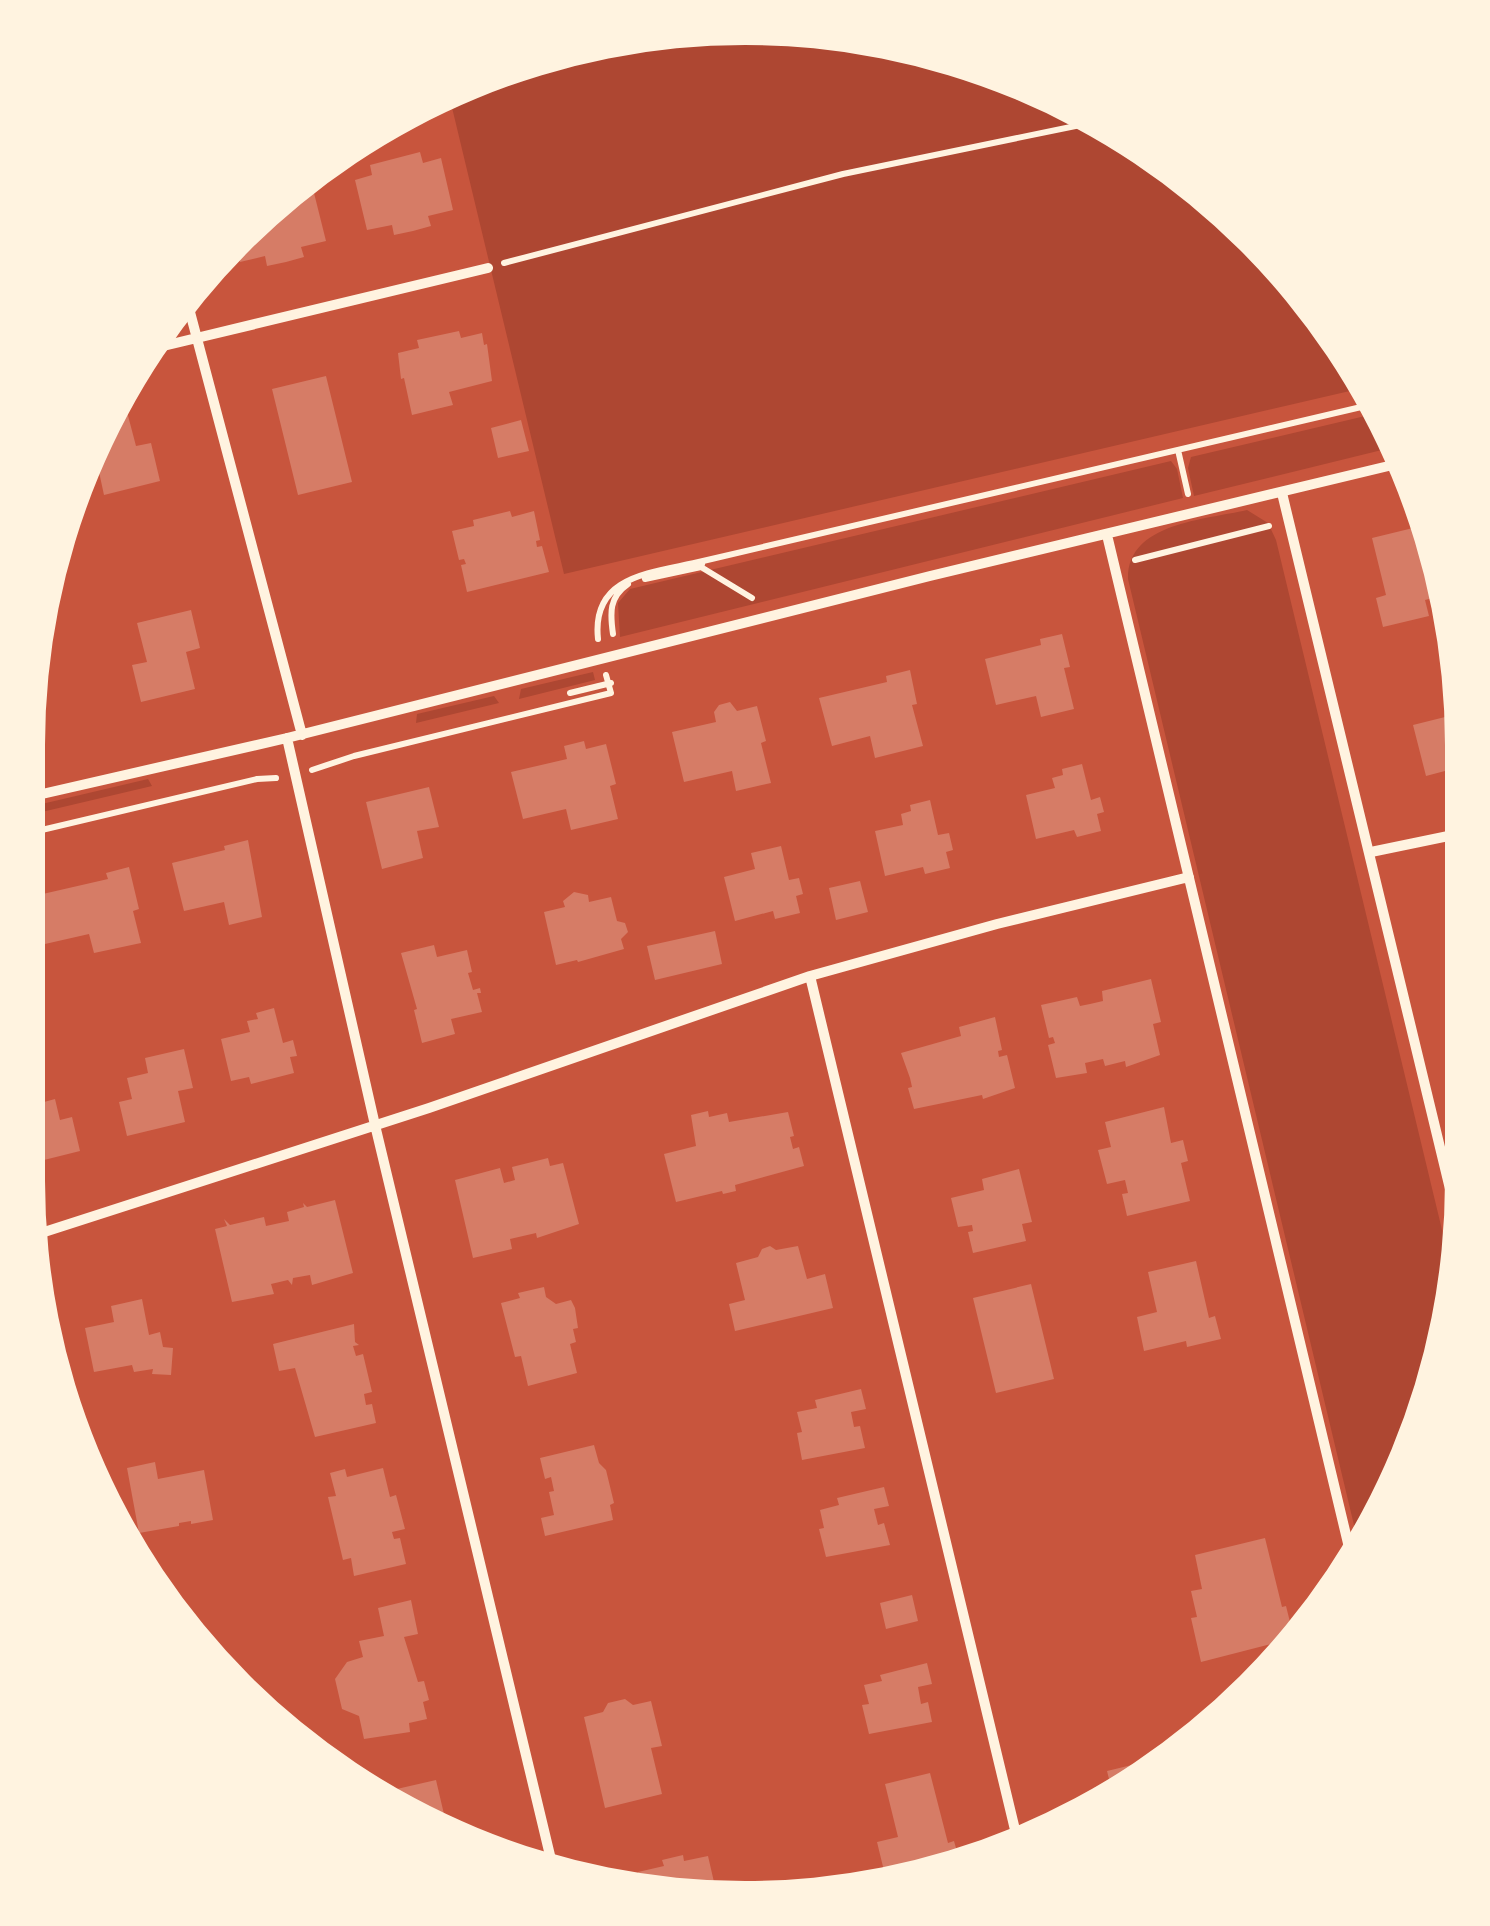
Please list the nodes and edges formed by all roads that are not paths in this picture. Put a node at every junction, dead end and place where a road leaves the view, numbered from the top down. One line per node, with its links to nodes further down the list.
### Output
1 (488, 268): 3 (street)
2 (191, 318): 3 (street)
3 (196, 338): 4 (street); 8 (street)
4 (172, 344)
5 (1388, 467): 6 (street)
6 (1282, 493): 7 (street); 12 (street)
7 (1108, 535): 8 (street); 13 (street)
8 (302, 735): 9 (street)
9 (287, 738): 10 (street); 15 (street)
10 (45, 793)
11 (1445, 837): 12 (street)
12 (1371, 852): 16 (street)
13 (1189, 877): 14 (street); 18 (street)
14 (810, 976): 15 (street); 19 (street)
15 (375, 1125): 17 (street); 20 (street)
16 (1445, 1168)
17 (46, 1231)
18 (1347, 1538)
19 (1014, 1827)
20 (549, 1853)

